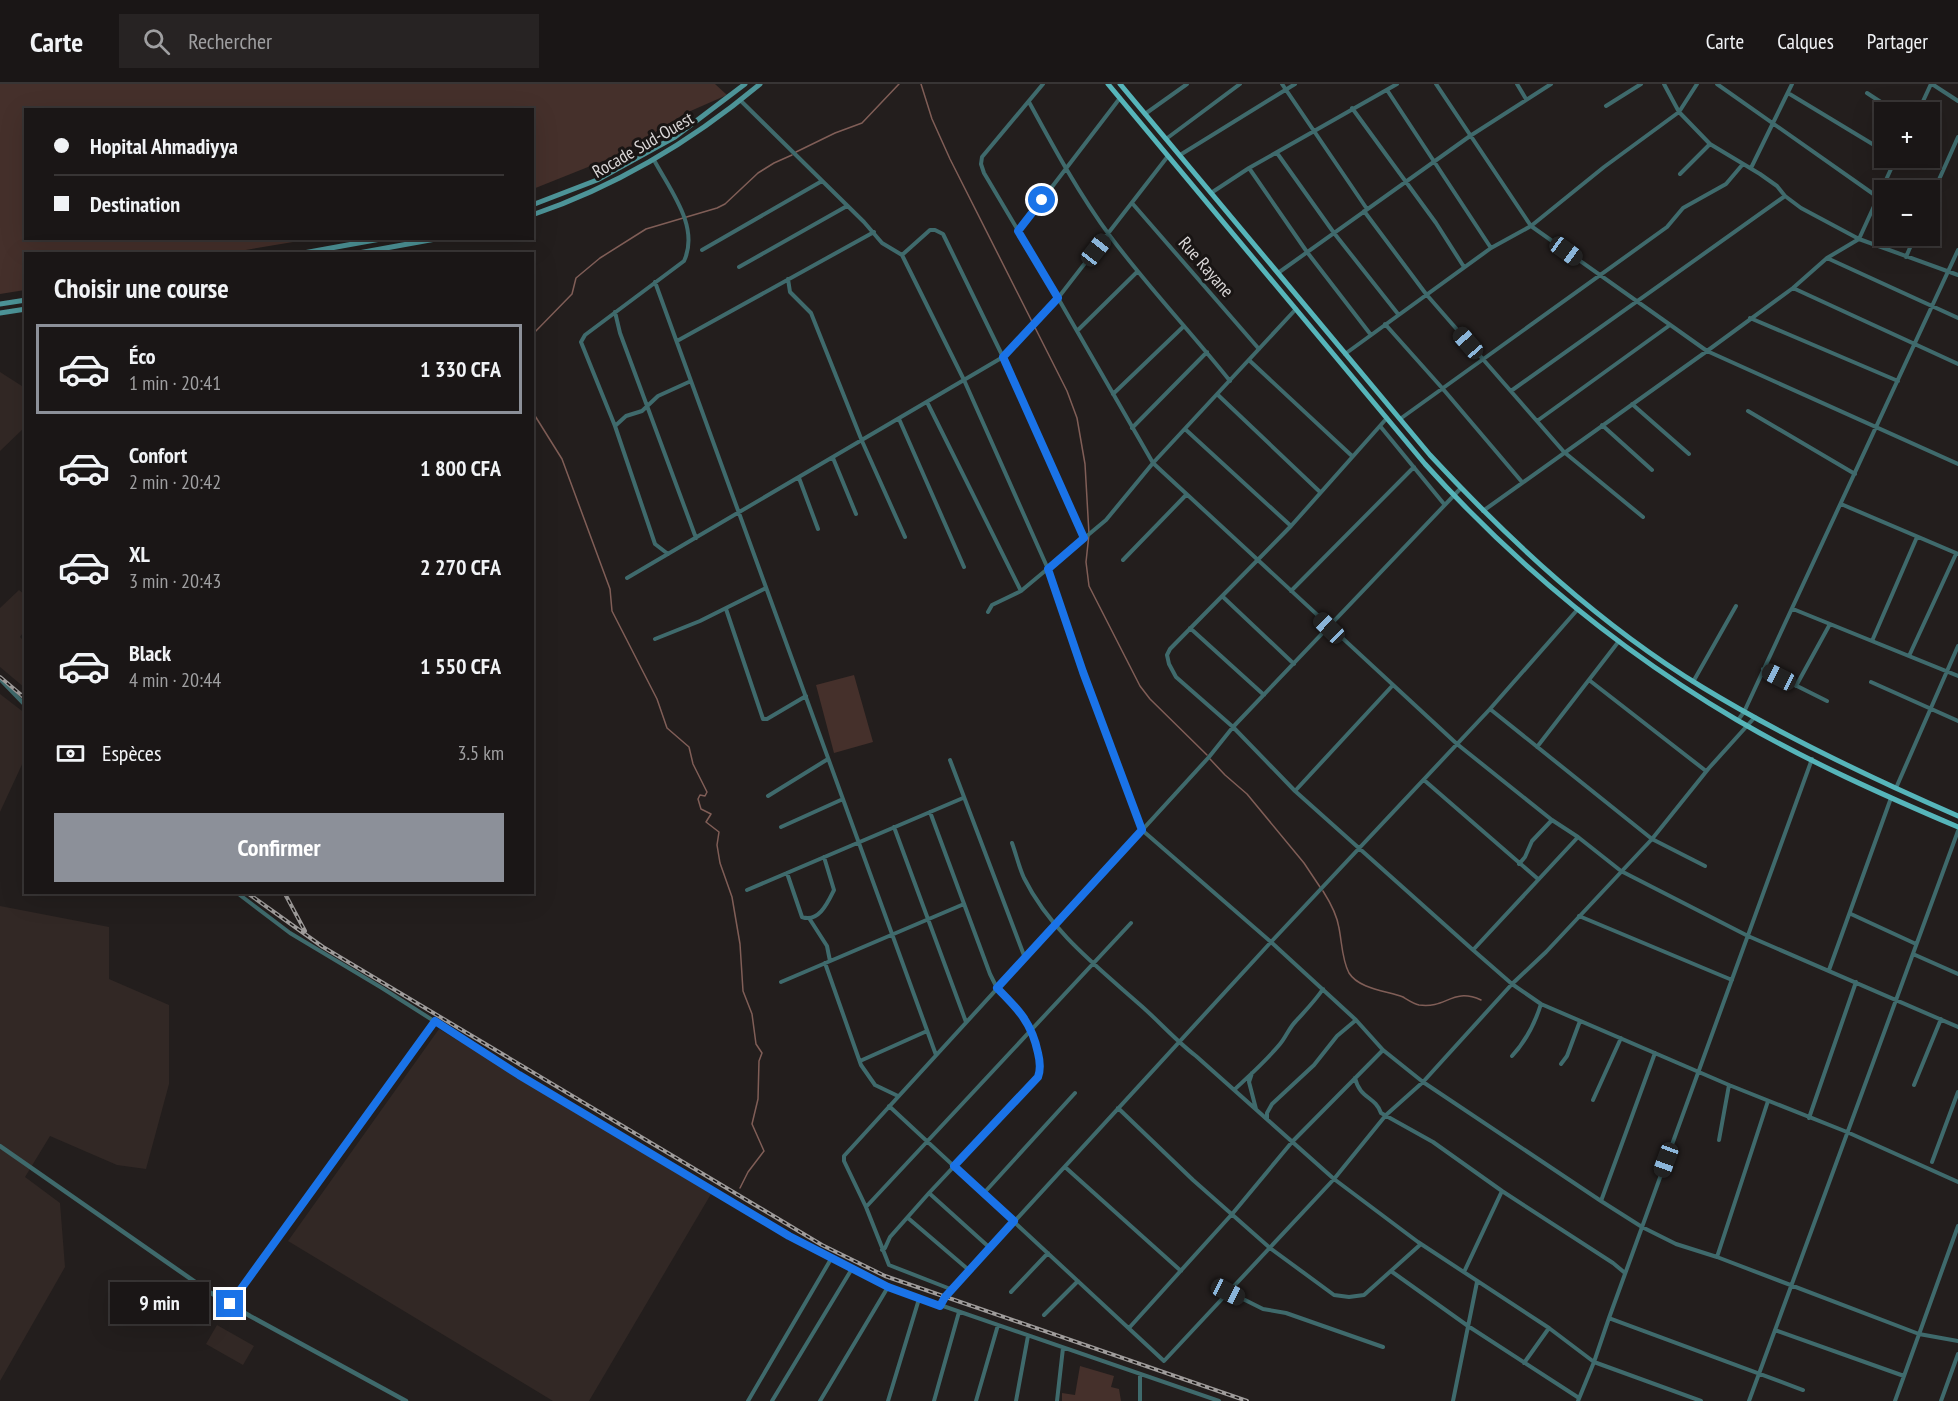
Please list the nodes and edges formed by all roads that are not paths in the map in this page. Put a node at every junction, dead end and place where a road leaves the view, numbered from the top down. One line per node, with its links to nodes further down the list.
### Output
1 (745, 84): 61 (main road, Rocade Sud-Ouest)
2 (760, 84): 28 (main road, Rocade Sud-Ouest)
3 (1043, 84): 30 (street)
4 (1108, 84): 26 (main road)
5 (1120, 84): 36 (main road)
6 (1187, 84): 36 (street)
7 (1240, 84): 41 (street)
8 (1282, 84): 22 (street)
9 (1295, 84): 22 (street)
10 (1396, 84): 23 (street)
11 (1436, 84): 39 (street)
12 (1517, 84): 27 (street)
13 (1551, 84): 27 (street)
14 (1641, 84): 33 (street)
15 (1664, 84): 35 (street)
16 (1697, 84): 35 (street)
17 (1717, 84): 37 (street)
18 (1791, 84): 24 (street)
19 (1931, 84): 21 (street); 32 (street)
20 (1941, 84): 21 (street)
21 (1938, 89): 29 (street)
22 (1286, 90): 38 (street); 45 (street)
23 (1387, 90): 34 (street); 48 (street)
24 (1788, 93): 37 (street); 43 (street)
25 (1867, 93): 31 (street)
26 (1120, 97): 46 (main road); 52 (street)
27 (1526, 99): 39 (street)
28 (740, 100): 47 (main road, Rocade Sud-Ouest); 55 (street)
29 (1958, 101)
30 (1029, 102): 52 (street); 67 (street)
31 (1881, 102)
32 (1923, 102)
33 (1606, 106)
34 (1352, 108): 38 (street); 56 (street)
35 (1679, 112): 42 (street); 66 (street)
36 (1145, 114): 41 (main road)
37 (1773, 123): 51 (street); 58 (street)
38 (1314, 131): 44 (street); 64 (street)
39 (1470, 135): 48 (street); 66 (street)
40 (1958, 137): 54 (street)
41 (1166, 139): 45 (main road)
42 (1710, 144): 49 (street); 53 (street)
43 (1874, 145)
44 (1277, 153): 50 (street); 70 (street)
45 (1180, 155): 57 (main road)
46 (1168, 156): 60 (street); 101 (main road)
47 (654, 160): 65 (main road, Rocade Sud-Ouest); 92 (street)
48 (1433, 162): 56 (street); 75 (street)
49 (1743, 164): 51 (street); 90 (street)
50 (1249, 168): 57 (street); 80 (street)
51 (1751, 168): 59 (street)
52 (1066, 169): 67 (street); 69 (street)
53 (1680, 174)
54 (1939, 180)
55 (822, 181): 62 (street); 76 (street)
56 (1406, 182): 64 (street); 85 (street)
57 (1211, 193): 88 (main road)
58 (1874, 194)
59 (1785, 196): 71 (street); 97 (street)
60 (1132, 203): 69 (street); 114 (street, Rue Rayane)
61 (534, 204)
62 (847, 206): 68 (street); 84 (street)
63 (1874, 208): 71 (street)
64 (1365, 210): 70 (street); 94 (street)
65 (534, 214)
66 (1531, 225): 75 (street); 90 (street)
67 (1018, 231): 95 (street)
68 (873, 232): 81 (street); 91 (street)
69 (1108, 233): 86 (street); 95 (street)
70 (1334, 233): 80 (street); 104 (street)
71 (1859, 238): 82 (street); 83 (street)
72 (375, 240): 78 (main road)
73 (430, 240): 79 (main road)
74 (1911, 246): 82 (street)
75 (1491, 248): 85 (street)
76 (702, 250)
77 (1958, 250): 87 (street)
78 (309, 252)
79 (364, 252)
80 (1307, 252): 88 (street); 111 (street)
81 (902, 255): 118 (street); 122 (street)
82 (1906, 257): 87 (street)
83 (1827, 258): 93 (street); 99 (street)
84 (739, 267)
85 (1464, 267): 94 (street)
86 (1137, 272): 108 (street); 110 (street)
87 (1948, 272): 89 (street); 99 (street)
88 (1277, 273): 117 (main road)
89 (1958, 275)
90 (1601, 276): 97 (street); 119 (street)
91 (788, 279): 112 (street); 144 (street)
92 (656, 282): 102 (street); 112 (street)
93 (1793, 288): 105 (street); 113 (street)
94 (1426, 294): 104 (street); 119 (street)
95 (1058, 298): 110 (street); 118 (street)
96 (24, 300): 98 (main road)
97 (1636, 302): 109 (street); 127 (street)
98 (0, 304)
99 (1932, 306): 106 (street); 113 (street)
100 (24, 309): 103 (main road)
101 (1296, 309): 114 (street); 134 (main road)
102 (615, 312): 132 (street); 139 (street)
103 (0, 313)
104 (1398, 314): 107 (street)
105 (1749, 318): 115 (street); 125 (street)
106 (1958, 318)
107 (1385, 324): 111 (street); 126 (street)
108 (1184, 326): 116 (street); 128 (street)
109 (1670, 326): 115 (street); 137 (street)
110 (1077, 332): 128 (street)
111 (1371, 335): 117 (street)
112 (676, 340): 123 (street)
113 (1914, 345): 121 (street); 125 (street)
114 (1259, 349): 120 (street)
115 (1707, 351): 131 (street); 141 (street)
116 (1207, 352): 124 (street); 142 (street)
117 (1345, 354): 136 (main road)
118 (1003, 357): 122 (street); 171 (street)
119 (1483, 360): 126 (street); 127 (street)
120 (1250, 361): 124 (street); 147 (street)
121 (1958, 364)
122 (964, 380): 130 (street); 177 (street)
123 (691, 381): 132 (street); 163 (street)
124 (1230, 381): 129 (street)
125 (1898, 381): 141 (street)
126 (1443, 389): 136 (street); 155 (street)
127 (1511, 391): 137 (street)
128 (1113, 394): 142 (street)
129 (1218, 395): 143 (street); 157 (street)
130 (927, 402): 135 (street); 180 (street)
131 (1632, 404): 138 (street); 146 (street)
132 (647, 405): 139 (street); 170 (street)
133 (1748, 411): 153 (street)
134 (1387, 418): 140 (street); 159 (main road)
135 (899, 419): 144 (street); 176 (street)
136 (1400, 419): 156 (main road)
137 (1537, 422): 145 (street)
138 (1602, 424): 145 (street); 152 (street)
139 (615, 426): 172 (street)
140 (1380, 426): 147 (street); 151 (street)
141 (1876, 427): 150 (street); 153 (street)
142 (1132, 428): 149 (street)
143 (1185, 429): 149 (street); 166 (street)
144 (862, 441): 148 (street); 168 (street)
145 (1564, 452): 155 (street); 165 (street)
146 (1689, 453)
147 (1353, 457): 157 (street)
148 (833, 458): 154 (street); 164 (street)
149 (1153, 464): 158 (street); 171 (street)
150 (1958, 464)
151 (1414, 467): 160 (street); 181 (street)
152 (1653, 470)
153 (1855, 474): 161 (street)
154 (799, 478): 163 (street); 167 (street)
155 (1522, 482): 162 (street)
156 (1461, 488): 159 (street); 162 (main road)
157 (1320, 492): 166 (street)
158 (1186, 495): 174 (street); 175 (street)
159 (1453, 495): 160 (street); 185 (main road)
160 (1444, 504): 190 (street)
161 (1841, 504): 169 (street); 186 (street)
162 (1483, 511): 202 (main road)
163 (739, 513): 170 (street); 179 (street)
164 (856, 514)
165 (1643, 517)
166 (1291, 526): 175 (street)
167 (818, 529)
168 (905, 537)
169 (1917, 537): 173 (street); 193 (street)
170 (696, 538): 172 (street)
171 (1084, 538): 177 (street)
172 (669, 554): 178 (street)
173 (1957, 554): 195 (street)
174 (1123, 560)
175 (1258, 560): 181 (street); 182 (street)
176 (964, 567)
177 (1048, 569): 180 (street); 237 (street)
178 (627, 578)
179 (766, 588): 184 (street); 207 (street)
180 (1021, 591): 187 (street)
181 (1291, 591): 190 (street)
182 (1222, 596): 189 (street); 196 (street)
183 (1736, 606): 202 (street)
184 (726, 609): 191 (street); 207 (street)
185 (1578, 609): 192 (main road); 211 (street)
186 (1793, 609): 188 (street); 197 (street)
187 (988, 612)
188 (1830, 624): 193 (street); 205 (street)
189 (1190, 628): 206 (street); 217 (street)
190 (1329, 628): 196 (street); 204 (street)
191 (655, 639)
192 (1619, 640): 201 (street); 214 (main road)
193 (1872, 641): 195 (street)
194 (1958, 646): 198 (street)
195 (1909, 656): 198 (street)
196 (1294, 664): 206 (street)
197 (1763, 669): 205 (street); 212 (street)
198 (1946, 671): 199 (street); 210 (street)
199 (1958, 676)
200 (0, 679): 209 (street)
201 (1588, 680): 219 (street); 223 (street)
202 (1693, 682): 212 (main road)
203 (1871, 682): 210 (street)
204 (1393, 685): 218 (street); 226 (street)
205 (1796, 686): 208 (street)
206 (1264, 695): 217 (street)
207 (806, 696): 220 (street)
208 (1827, 700)
209 (24, 704)
210 (1931, 708): 215 (street); 225 (street)
211 (1490, 709): 218 (street); 219 (street)
212 (1744, 712): 213 (main road); 214 (street)
213 (1755, 717): 216 (street); 225 (main road)
214 (1738, 720): 216 (main road)
215 (1958, 721)
216 (1749, 726): 221 (main road); 223 (street)
217 (1233, 727): 226 (street); 237 (street)
218 (1457, 744): 224 (street); 233 (street)
219 (1537, 747): 239 (street)
220 (828, 759): 227 (street); 230 (street)
221 (1812, 759): 229 (main road); 259 (street)
222 (950, 760): 228 (street)
223 (1706, 771): 239 (street)
224 (1424, 780): 242 (street); 244 (street)
225 (1895, 789): 232 (main road)
226 (1295, 791): 242 (street)
227 (768, 796)
228 (963, 798): 231 (street); 264 (street)
229 (1891, 798): 236 (main road); 252 (street)
230 (843, 799): 234 (street); 240 (street)
231 (930, 812): 235 (street); 251 (street)
232 (1958, 816)
233 (1552, 820): 238 (street); 244 (street)
234 (781, 827)
235 (894, 827): 240 (street); 255 (street)
236 (1958, 829): 261 (street)
237 (1142, 830): 257 (street); 260 (street)
238 (1578, 837): 246 (street); 248 (street)
239 (1652, 839): 245 (street); 246 (street)
240 (859, 842): 243 (street); 258 (street)
241 (1012, 843): 257 (street)
242 (1359, 849): 260 (street); 262 (street)
243 (824, 857): 247 (street); 254 (street)
244 (1519, 864): 248 (street)
245 (1705, 866)
246 (1621, 871): 253 (street); 259 (street)
247 (787, 873): 249 (street); 254 (street)
248 (1538, 879): 262 (street)
249 (747, 890)
250 (239, 894): 280 (street)
251 (964, 904): 255 (street); 274 (street)
252 (1851, 914): 261 (street); 268 (street)
253 (1579, 916): 270 (street); 273 (street)
254 (809, 918): 265 (street)
255 (928, 919): 258 (street); 282 (street)
256 (1131, 923): 267 (street)
257 (1056, 924): 264 (street); 267 (street)
258 (892, 934): 265 (street); 285 (street)
259 (1748, 936): 268 (street); 270 (street)
260 (1271, 942): 275 (street); 287 (street)
261 (1917, 944): 263 (street)
262 (1473, 950): 273 (street)
263 (1913, 954): 269 (street); 276 (street)
264 (1025, 958): 274 (street)
265 (830, 961): 266 (street)
266 (825, 963): 271 (street); 292 (street)
267 (1093, 964): 284 (street); 287 (street)
268 (1829, 970): 272 (street)
269 (1958, 974)
270 (1732, 980): 295 (street)
271 (781, 982)
272 (1856, 982): 276 (street); 310 (street)
273 (1512, 984): 277 (street); 297 (street)
274 (997, 988): 282 (street); 284 (street)
275 (1323, 989): 279 (street); 294 (street)
276 (1896, 999): 278 (street); 312 (street)
277 (1541, 1004): 281 (street); 291 (street)
278 (1941, 1019): 283 (street); 299 (street)
279 (1356, 1020): 288 (street); 311 (street)
280 (435, 1021): 338 (street); 353 (street)
281 (1580, 1021): 286 (street); 293 (street)
282 (966, 1022): 290 (street)
283 (1958, 1027)
284 (1031, 1030): 314 (street); 318 (street)
285 (927, 1031): 290 (street); 292 (street)
286 (1621, 1038): 289 (street); 304 (street)
287 (1178, 1042): 300 (street); 307 (street)
288 (1383, 1050): 296 (street); 297 (street)
289 (1655, 1053): 295 (street); 325 (street)
290 (936, 1055): 303 (street)
291 (1512, 1056)
292 (860, 1060): 303 (street)
293 (1561, 1064)
294 (1252, 1072): 300 (street); 308 (street)
295 (1698, 1072): 298 (street); 331 (street)
296 (1355, 1078): 309 (street); 315 (street)
297 (1423, 1082): 309 (street); 325 (street)
298 (1729, 1085): 305 (street); 313 (street)
299 (1914, 1085)
300 (1234, 1090): 308 (street)
301 (1958, 1092): 317 (street)
302 (1074, 1093): 324 (street)
303 (898, 1096): 306 (street)
304 (1593, 1101)
305 (1768, 1101): 310 (street); 337 (street)
306 (889, 1106): 314 (street); 326 (street)
307 (1118, 1108): 319 (street); 327 (street)
308 (1256, 1110): 311 (street)
309 (1386, 1115): 320 (street); 322 (street)
310 (1809, 1118): 312 (street)
311 (1267, 1119): 315 (street)
312 (1848, 1132): 321 (street); 347 (street)
313 (1719, 1140)
314 (927, 1141): 318 (street); 326 (street)
315 (1292, 1142): 320 (street); 327 (street)
316 (0, 1146): 353 (street)
317 (1932, 1162)
318 (954, 1166): 323 (street); 324 (street)
319 (1065, 1167): 329 (street); 340 (street)
320 (1334, 1179): 332 (street); 334 (street)
321 (1958, 1182)
322 (1502, 1191): 343 (street); 344 (street)
323 (929, 1193): 328 (street); 333 (street)
324 (984, 1193): 329 (street)
325 (1601, 1201): 331 (street)
326 (866, 1207): 335 (street)
327 (1233, 1213): 334 (street); 340 (street)
328 (908, 1218): 335 (street); 339 (street)
329 (1014, 1221): 333 (street); 336 (street)
330 (1958, 1226): 363 (street)
331 (1642, 1227): 337 (street); 344 (street)
332 (1421, 1244): 341 (street); 343 (street)
333 (990, 1248): 339 (street)
334 (1270, 1248): 341 (street); 351 (street)
335 (882, 1250): 349 (street)
336 (1048, 1253): 345 (street); 350 (street)
337 (1718, 1257): 347 (street)
338 (831, 1259): 348 (street); 377 (street)
339 (970, 1271): 349 (street)
340 (1181, 1271): 360 (street)
341 (1391, 1271): 359 (street)
342 (850, 1272): 378 (street)
343 (1464, 1272): 346 (street)
344 (1625, 1273): 357 (street)
345 (1078, 1281): 356 (street); 360 (street)
346 (1477, 1282): 359 (street); 361 (street)
347 (1791, 1286): 362 (street); 363 (street)
348 (888, 1287): 352 (street); 379 (street)
349 (953, 1290): 354 (street)
350 (1011, 1292)
351 (1228, 1292): 360 (street); 366 (street)
352 (919, 1299): 354 (street); 380 (street)
353 (230, 1304): 376 (street)
354 (940, 1306): 355 (street)
355 (959, 1312): 358 (street); 381 (street)
356 (1044, 1315)
357 (1609, 1318): 369 (street); 372 (street)
358 (998, 1325): 364 (street); 382 (street)
359 (1468, 1326): 370 (street); 387 (street)
360 (1129, 1328)
361 (1549, 1328): 369 (street); 370 (street)
362 (1775, 1330): 372 (street); 373 (street)
363 (1919, 1334): 365 (street); 373 (street)
364 (1028, 1336): 367 (street); 383 (street)
365 (1958, 1341)
366 (1383, 1347)
367 (1063, 1348): 371 (street); 384 (street)
368 (1958, 1354): 391 (street)
369 (1594, 1362): 375 (street); 388 (street)
370 (1524, 1363): 375 (street)
371 (1140, 1374): 385 (street); 386 (street)
372 (1759, 1374): 374 (street); 389 (street)
373 (1904, 1376): 390 (street)
374 (1803, 1390)
375 (1579, 1400)
376 (406, 1401)
377 (748, 1401)
378 (772, 1401)
379 (820, 1401)
380 (888, 1401)
381 (934, 1401)
382 (976, 1401)
383 (1016, 1401)
384 (1057, 1401)
385 (1140, 1401)
386 (1219, 1401)
387 (1453, 1401)
388 (1701, 1401)
389 (1749, 1401)
390 (1895, 1401)
391 (1941, 1401)

